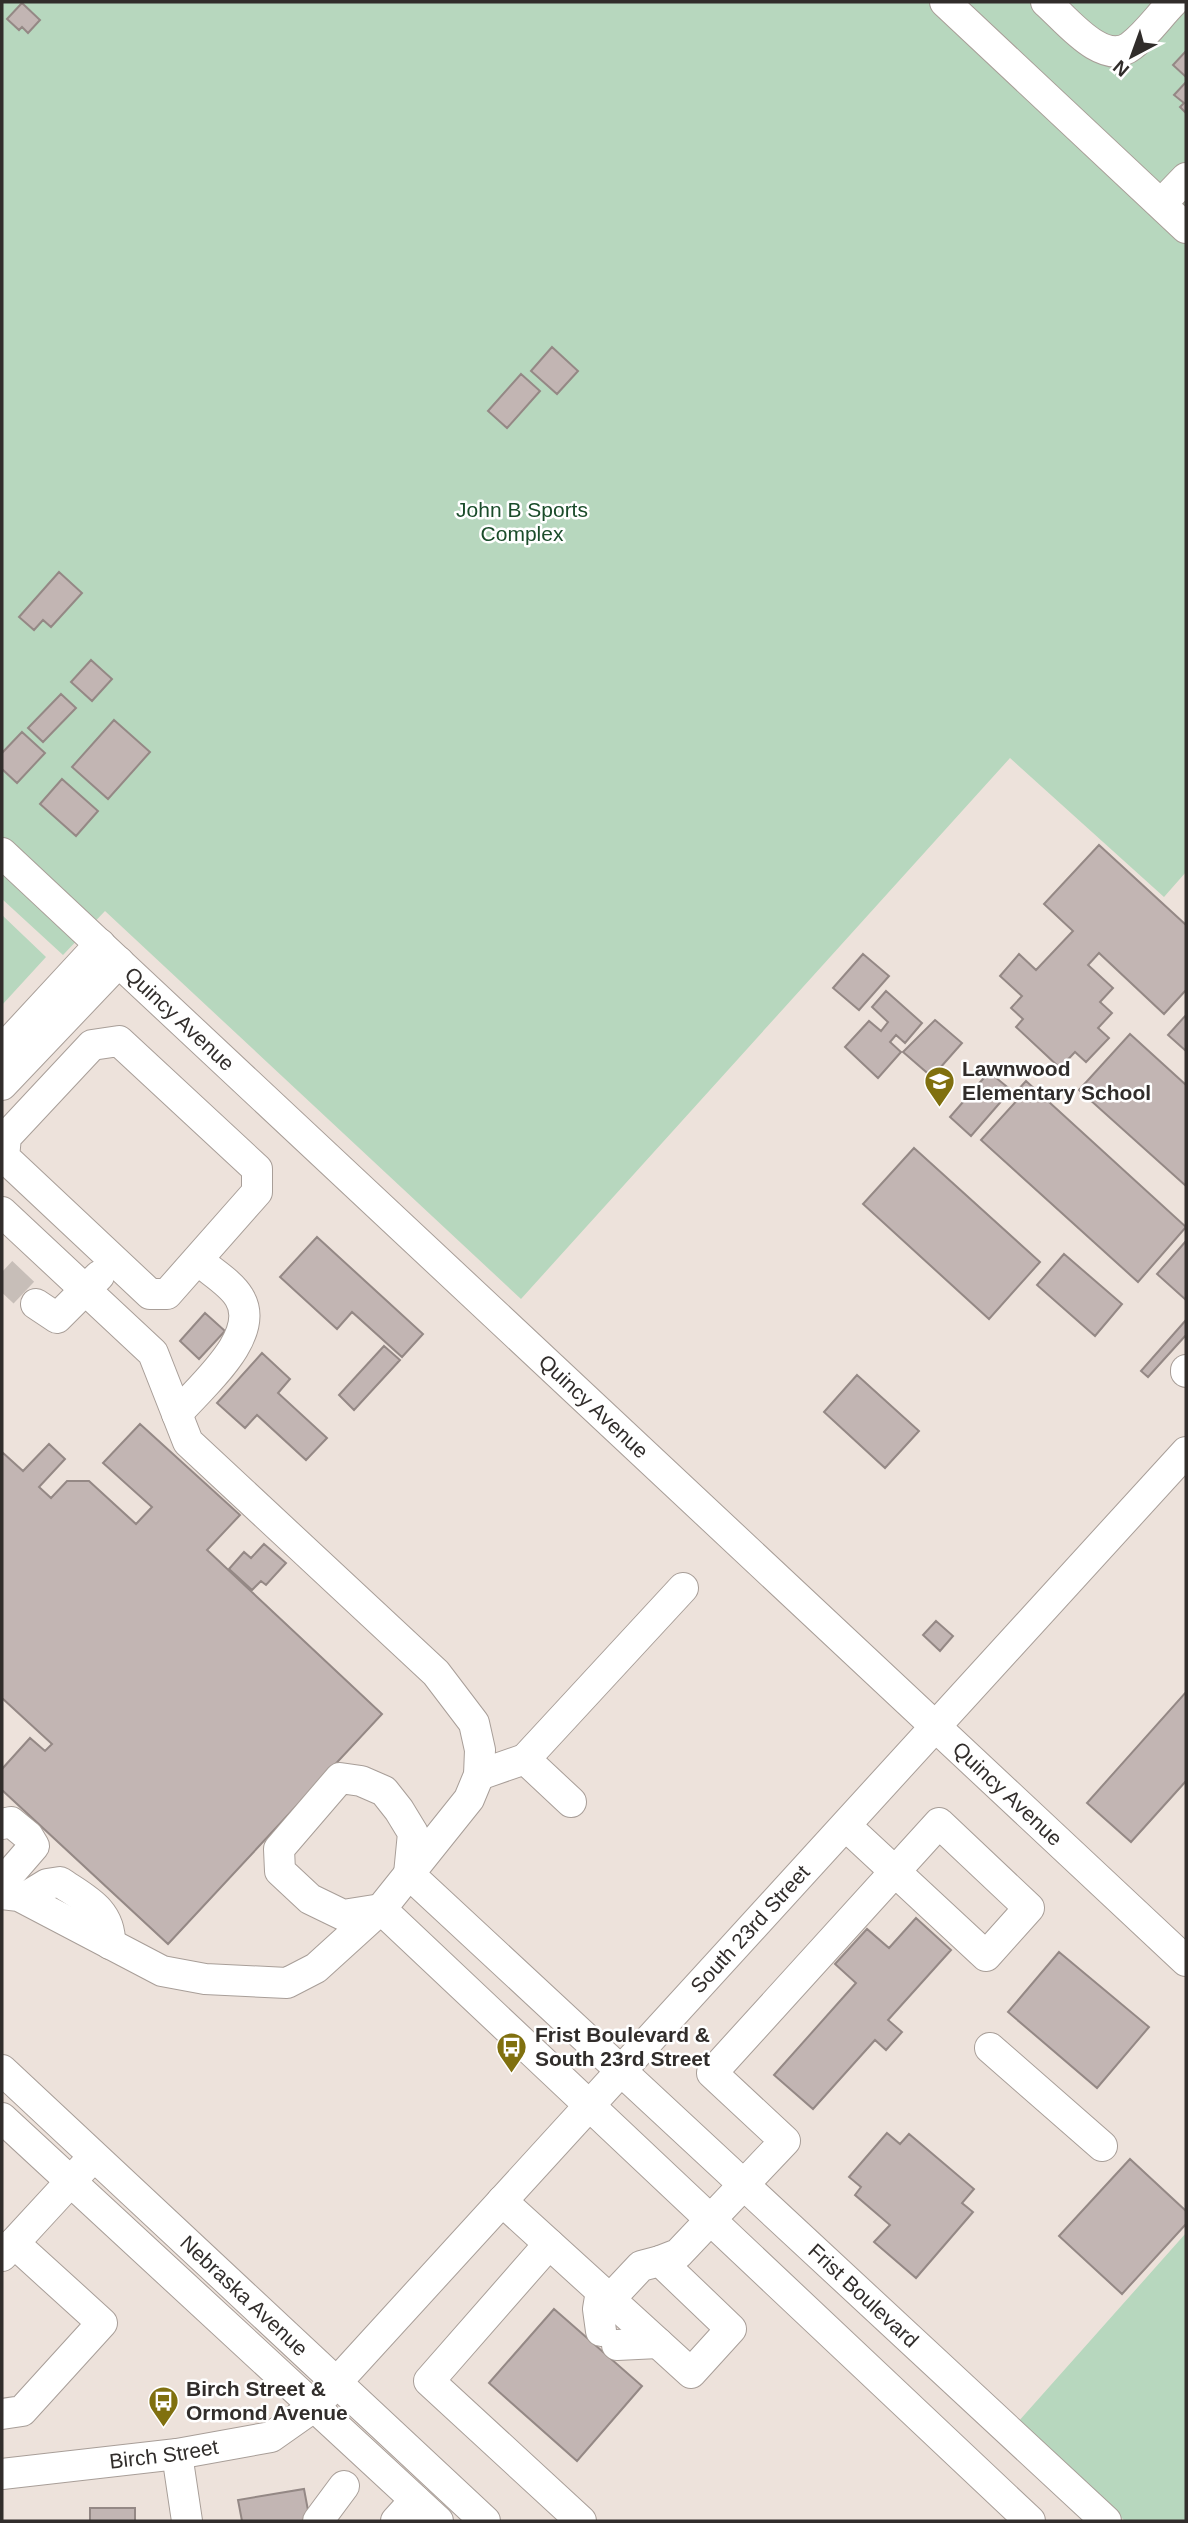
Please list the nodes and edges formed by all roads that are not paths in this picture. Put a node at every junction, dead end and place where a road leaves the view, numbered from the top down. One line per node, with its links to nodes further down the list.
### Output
1 (944, 2): 5 (street)
2 (1172, 2): 3 (street)
3 (1063, 7)
4 (1186, 178): 5 (street)
5 (1161, 204): 6 (street)
6 (1186, 228)
7 (2, 853): 8 (street, Quincy Avenue)
8 (109, 953): 9 (street); 10 (street); 20 (street, Quincy Avenue)
9 (2, 1050)
10 (2, 1082): 11 (street)
11 (32, 1109): 13 (street); 14 (street)
12 (2, 1212): 15 (street)
13 (113, 1260): 14 (street); 15 (street)
14 (198, 1260): 17 (street)
15 (86, 1291): 16 (street); 17 (street)
16 (36, 1304)
17 (177, 1414): 22 (street)
18 (1186, 1452): 20 (street, South 23rd Street)
19 (682, 1588): 21 (street)
20 (937, 1727): 25 (street, South 23rd Street); 30 (street, Quincy Avenue)
21 (525, 1759): 22 (street); 23 (street)
22 (479, 1775): 27 (street)
23 (571, 1802)
24 (2, 1824): 28 (street)
25 (846, 1826): 26 (street); 33 (street, South 23rd Street)
26 (895, 1872): 26 (street); 39 (street)
27 (409, 1874): 29 (street); 29 (street); 33 (street, Frist Boulevard)
28 (9, 1892): 29 (street)
29 (381, 1909): 34 (street)
30 (1186, 1961)
31 (990, 2048): 36 (street)
32 (2, 2070): 37 (street, Nebraska Avenue)
33 (621, 2071): 34 (street, South 23rd Street); 39 (street, Frist Boulevard)
34 (589, 2107): 40 (street, South 23rd Street); 41 (street)
35 (2, 2118): 38 (street, Nebraska Avenue)
36 (1102, 2146)
37 (94, 2156): 38 (street); 47 (street, Nebraska Avenue)
38 (71, 2182): 43 (street); 48 (street, Nebraska Avenue)
39 (743, 2184): 41 (street); 60 (street, Frist Boulevard)
40 (502, 2201): 42 (street); 47 (street, South 23rd Street)
41 (709, 2220): 44 (street); 59 (street)
42 (549, 2244): 45 (street); 58 (street)
43 (8, 2250): 49 (street)
44 (660, 2261): 45 (street); 46 (street)
45 (606, 2295): 46 (street); 46 (street)
46 (658, 2343)
47 (337, 2384): 48 (street, South 23rd Street); 57 (street, Nebraska Avenue)
48 (314, 2406): 50 (street, Birch Street); 53 (street, Nebraska Avenue)
49 (2, 2414)
50 (177, 2454): 51 (street, Birch Street); 54 (street)
51 (2, 2474)
52 (344, 2486): 55 (street)
53 (406, 2511): 56 (street, Nebraska Avenue)
54 (187, 2521)
55 (318, 2521)
56 (438, 2521)
57 (485, 2521)
58 (581, 2521)
59 (1030, 2521)
60 (1106, 2521)

